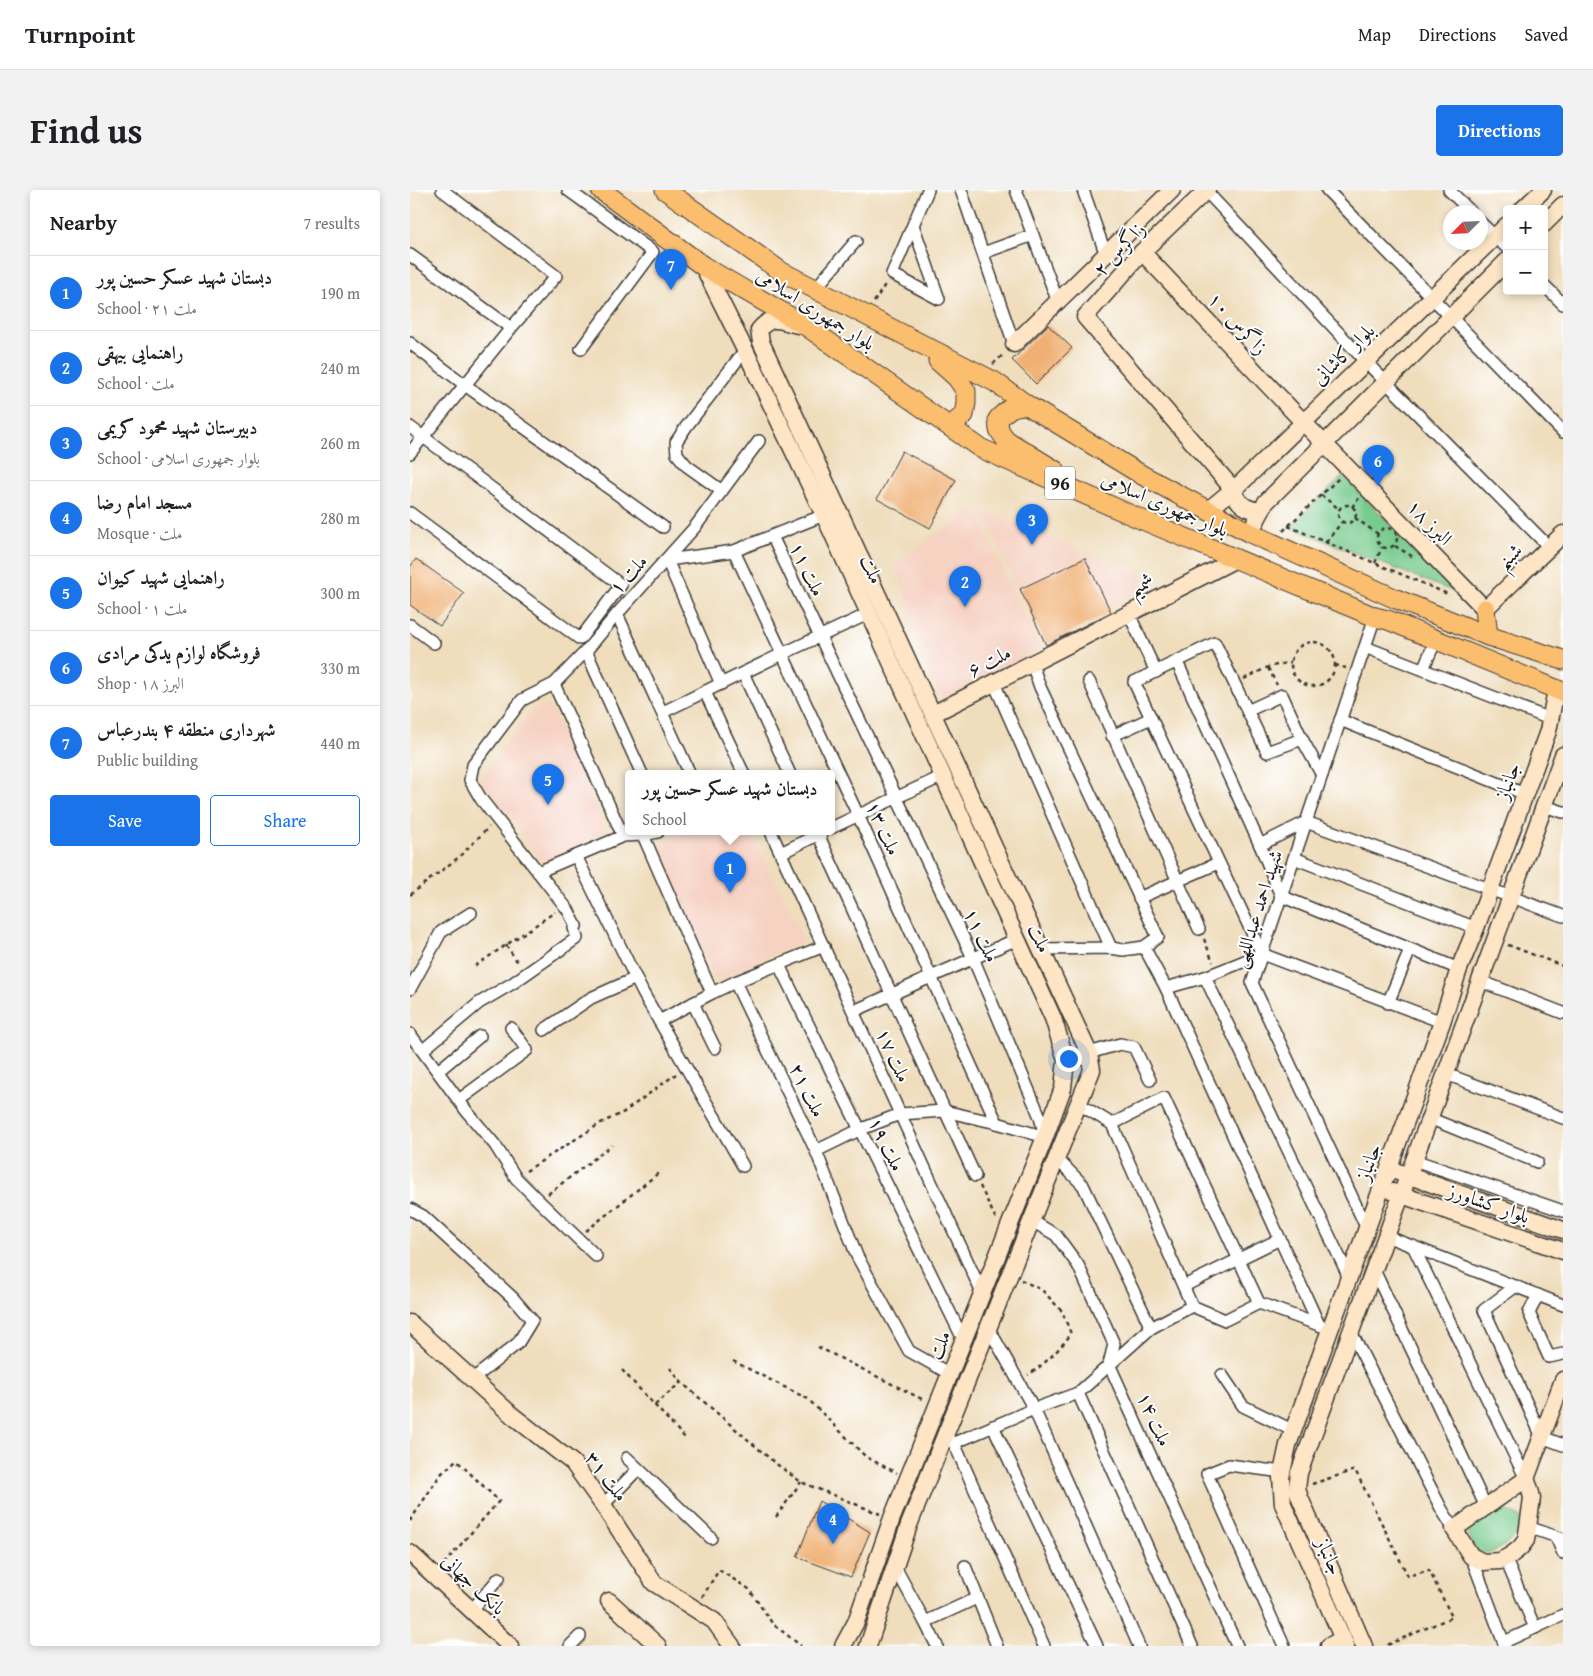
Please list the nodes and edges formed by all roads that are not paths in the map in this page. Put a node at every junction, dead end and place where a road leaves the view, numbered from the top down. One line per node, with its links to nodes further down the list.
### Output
1 (442, 190): 36 (street)
2 (568, 190): 41 (street)
3 (601, 190): 28 (main road, بلوار جمهوری اسلامی / 96)
4 (665, 190): 30 (main road, بلوار جمهوری اسلامی / 96)
5 (928, 190): 18 (street)
6 (961, 190): 24 (street)
7 (1016, 190): 21 (street)
8 (1083, 190): 26 (street)
9 (1327, 190): 31 (street)
10 (1449, 190): 14 (street)
11 (1543, 190): 15 (main road)
12 (1207, 191): 23 (main road, زاگرس ۲); 43 (street)
13 (1165, 193): 26 (main road)
14 (1465, 205)
15 (1527, 205)
16 (1563, 205): 17 (main road)
17 (1548, 220)
18 (912, 225): 18 (street)
19 (1488, 225): 20 (street)
20 (1501, 231): 31 (main road, بلوار کاشانی)
21 (1033, 235): 24 (street); 32 (street)
22 (856, 241): 30 (street)
23 (1142, 252): 47 (main road, زاگرس ۱۰); 55 (main road, زاگرس ۲)
24 (983, 253): 40 (street)
25 (410, 255): 36 (street)
26 (1106, 255): 32 (main road)
27 (1503, 265): 34 (main road)
28 (703, 266): 35 (main road, بلوار جمهوری اسلامی / 96); 42 (main road, ملت)
29 (1548, 289): 33 (street)
30 (816, 290): 37 (main road, بلوار جمهوری اسلامی / 96)
31 (1433, 297): 34 (street); 43 (main road, بلوار کاشانی)
32 (1058, 302): 40 (main road)
33 (1563, 304)
34 (1451, 317): 44 (main road); 50 (street)
35 (806, 326): 39 (main road); 48 (main road, بلوار جمهوری اسلامی / 96)
36 (511, 328): 45 (street)
37 (912, 339): 46 (main road, بلوار جمهوری اسلامی / 96); 48 (main road)
38 (410, 342): 45 (street)
39 (761, 342): 42 (main road); 98 (main road, ملت)
40 (1014, 344)
41 (581, 349)
42 (746, 350): 56 (street); 61 (main road, ملت)
43 (1366, 362): 44 (street); 47 (main road, بلوار کاشانی)
44 (1386, 382): 53 (main road); 66 (street)
45 (465, 385): 51 (street); 62 (street)
46 (1027, 405): 57 (main road); 59 (main road, بلوار جمهوری اسلامی / 96)
47 (1304, 423): 53 (main road, زاگرس ۱۰); 55 (main road, بلوار کاشانی)
48 (950, 426): 57 (main road, بلوار جمهوری اسلامی / 96)
49 (410, 427): 51 (street)
50 (1563, 432)
51 (423, 437): 54 (street); 60 (street)
52 (759, 441): 56 (street, ملت ۱)
53 (1324, 443): 58 (main road); 70 (main road, البرز ۱۸)
54 (410, 453)
55 (1233, 489): 58 (main road); 59 (main road, بلوار کاشانی)
56 (722, 491): 69 (street, ملت ۱)
57 (1115, 507): 68 (main road, بلوار جمهوری اسلامی / 96)
58 (1262, 510): 63 (main road)
59 (1207, 511): 63 (main road, بلوار جمهوری اسلامی / 96)
60 (410, 513)
61 (824, 515): 65 (street); 72 (main road, ملت)
62 (663, 527)
63 (1250, 533): 77 (main road, بلوار جمهوری اسلامی / 96)
64 (1563, 534): 66 (main road, شبنم)
65 (772, 536): 67 (street); 76 (street, ملت ۱۱)
66 (1549, 547): 70 (main road, شبنم)
67 (734, 551): 69 (street); 83 (street, ملت ۱۳)
68 (1236, 559): 73 (main road, شمیم); 74 (main road, بلوار جمهوری اسلامی / 96)
69 (667, 560): 71 (street, ملت ۱); 93 (street)
70 (1485, 609): 77 (main road)
71 (617, 614): 82 (street, ملت ۱); 97 (street)
72 (868, 614): 76 (street); 110 (main road, ملت)
73 (1129, 614): 80 (main road, شمیم); 88 (street)
74 (1375, 617): 78 (main road, بلوار جمهوری اسلامی / 96); 81 (street, شهید احمد عبداللهی)
75 (410, 625): 79 (street)
76 (819, 636): 83 (street); 112 (street, ملت ۱۱)
77 (1488, 636): 84 (main road, بلوار جمهوری اسلامی / 96)
78 (1436, 640): 87 (street); 94 (main road, بلوار جمهوری اسلامی / 96)
79 (434, 643)
80 (1065, 646): 86 (main road, ملت ۶)
81 (1365, 646): 87 (street); 101 (street, شهید احمد عبداللهی)
82 (586, 651): 92 (street, ملت ۱); 105 (street)
83 (782, 654): 89 (street); 115 (street, ملت ۱۳)
84 (1563, 660)
85 (1177, 662): 88 (street); 96 (street); 124 (street)
86 (1032, 664): 91 (main road, ملت ۶); 134 (street)
87 (1423, 669): 100 (street)
88 (1156, 672): 99 (street)
89 (743, 674): 93 (street); 108 (street)
90 (1089, 681): 102 (street)
91 (994, 683): 98 (main road, ملت ۶); 142 (street)
92 (554, 684): 122 (street); 129 (street, ملت ۱)
93 (721, 684): 95 (street)
94 (1560, 691): 100 (main road, جانباز)
95 (706, 692): 97 (street); 107 (street)
96 (1247, 711): 103 (street); 103 (street)
97 (663, 712): 106 (street)
98 (933, 714): 143 (main road, ملت)
99 (1151, 718): 102 (street); 128 (street)
100 (1550, 719): 111 (main road, جانباز)
101 (1340, 720): 109 (street, شهید احمد عبداللهی); 111 (street)
102 (1112, 736): 130 (street)
103 (1302, 739): 109 (street)
104 (1563, 755): 113 (main road, جانباز)
105 (640, 770)
106 (688, 770)
107 (742, 770)
108 (788, 770)
109 (1322, 775): 116 (street, شهید احمد عبداللهی)
110 (942, 776): 112 (street); 139 (main road, ملت)
111 (1524, 794): 131 (main road, جانباز)
112 (897, 798): 115 (street); 146 (street, ملت ۱۱)
113 (1544, 806): 114 (street); 133 (main road, جانباز)
114 (1563, 812)
115 (858, 815): 117 (street); 149 (street, ملت ۱۳)
116 (1306, 822): 124 (street); 127 (street, شهید احمد عبداللهی); 131 (street)
117 (835, 826)
118 (647, 835): 123 (street)
119 (772, 835): 125 (street, ملت ۱۷)
120 (815, 835): 125 (street)
121 (820, 835): 157 (street)
122 (623, 836): 123 (street); 126 (street)
123 (643, 836): 156 (street)
124 (1260, 845): 132 (street)
125 (781, 853): 140 (street, ملت ۱۷)
126 (576, 856): 129 (street); 151 (street)
127 (1294, 858): 132 (street, شهید احمد عبداللهی); 137 (street)
128 (1218, 864): 130 (street); 145 (street)
129 (538, 872): 169 (street, ملت ۱)
130 (1178, 881): 134 (street); 138 (street)
131 (1490, 890): 133 (street); 137 (main road, جانباز)
132 (1281, 896): 144 (street); 145 (street, شهید احمد عبداللهی)
133 (1512, 897): 136 (street); 152 (main road, جانباز)
134 (1139, 898): 141 (street)
135 (470, 913): 155 (street)
136 (1563, 916)
137 (1476, 928): 148 (main road, جانباز)
138 (1199, 929)
139 (1017, 939): 146 (street); 183 (main road, ملت)
140 (824, 946): 147 (street); 160 (street, ملت ۱۷)
141 (1144, 947): 142 (street); 154 (street)
142 (1111, 948): 143 (street)
143 (1041, 949): 170 (main road, ملت)
144 (1410, 950): 148 (street); 159 (street)
145 (1262, 954): 150 (street); 159 (street); 196 (street, شهید احمد عبداللهی)
146 (973, 958): 149 (street); 183 (street, ملت ۱۱)
147 (779, 964): 153 (street); 182 (street, ملت ۱۹)
148 (1459, 969): 163 (main road, جانباز)
149 (931, 977): 157 (street); 180 (street, ملت ۱۳)
150 (1205, 977): 154 (street); 205 (street)
151 (636, 978): 162 (street); 165 (street)
152 (1480, 981): 161 (street); 172 (main road, جانباز)
153 (735, 982): 156 (street); 184 (street, ملت ۲۱)
154 (1166, 988): 199 (street)
155 (410, 989)
156 (712, 993): 158 (street)
157 (892, 994): 160 (street); 176 (street)
158 (694, 1003): 162 (street); 168 (street)
159 (1388, 1003): 163 (street)
160 (854, 1011): 177 (street, ملت ۱۷)
161 (1563, 1013)
162 (659, 1021): 187 (street)
163 (1442, 1022): 189 (main road, جانباز)
164 (512, 1028): 174 (street)
165 (544, 1030)
166 (410, 1034): 169 (street)
167 (480, 1036): 171 (street)
168 (715, 1048)
169 (423, 1050): 171 (street)
170 (1089, 1052): 173 (street); 175 (main road, ملت)
171 (438, 1071): 174 (street)
172 (1446, 1074): 178 (main road, جانباز); 179 (street)
173 (1150, 1080)
174 (458, 1100): 202 (street)
175 (1079, 1104): 181 (street); 185 (main road, ملت)
176 (944, 1111): 177 (street); 180 (street); 190 (street)
177 (900, 1114): 182 (street); 208 (street, ملت ۱۷)
178 (1429, 1118): 186 (street); 188 (main road, جانباز)
179 (1563, 1118)
180 (997, 1123): 183 (street)
181 (1112, 1124): 203 (street); 206 (street)
182 (859, 1130): 184 (street); 218 (street, ملت ۱۹)
183 (1045, 1137): 185 (main road); 208 (main road, ملت)
184 (816, 1151): 221 (street, ملت ۲۱)
185 (1060, 1152): 195 (main road, ملت); 215 (street)
186 (1537, 1162)
187 (743, 1166)
188 (1411, 1168): 189 (main road, بلوار کشاورز); 192 (main road, جانباز); 194 (street); 197 (main road, بلوار کشاورز)
189 (1389, 1169): 191 (main road, جانباز)
190 (974, 1176)
191 (1381, 1189): 192 (main road, بلوار کشاورز); 196 (main road, جانباز)
192 (1402, 1194): 198 (main road, جانباز); 201 (main road, بلوار کشاورز)
193 (410, 1208): 223 (street)
194 (1563, 1212)
195 (1032, 1221): 214 (main road, ملت); 220 (street)
196 (1367, 1229): 205 (main road, جانباز)
197 (1563, 1230)
198 (1386, 1236): 200 (street); 204 (main road, جانباز)
199 (1280, 1239): 203 (street); 216 (street)
200 (1412, 1246): 207 (street); 237 (street)
201 (1563, 1251)
202 (596, 1256)
203 (1238, 1260): 206 (street); 210 (street)
204 (1374, 1270): 217 (main road, جانباز); 239 (street)
205 (1350, 1277): 216 (main road, جانباز)
206 (1184, 1286): 212 (street)
207 (1516, 1286): 209 (street); 229 (street)
208 (982, 1294): 218 (main road, ملت)
209 (1538, 1295): 211 (street); 219 (street)
210 (1259, 1304): 212 (street); 216 (street)
211 (1563, 1305)
212 (1192, 1306): 215 (street)
213 (410, 1323): 223 (main road, ملت ۳۱)
214 (988, 1328): 226 (street); 231 (main road, ملت)
215 (1151, 1328): 220 (street)
216 (1325, 1328): 230 (main road, جانباز)
217 (1351, 1332): 233 (main road, جانباز); 241 (street)
218 (963, 1339): 221 (main road, ملت)
219 (1563, 1354)
220 (1109, 1364): 225 (street); 275 (street, ملت ۱۴)
221 (950, 1374): 228 (main road, ملت)
222 (1222, 1375): 230 (street)
223 (473, 1379): 238 (main road, ملت ۳۱)
224 (1563, 1380): 229 (main road)
225 (1078, 1393): 226 (street); 274 (street)
226 (1034, 1409): 227 (street); 273 (street)
227 (993, 1426): 231 (street); 272 (street)
228 (927, 1430): 231 (main road); 256 (main road, ملت)
229 (1542, 1437): 232 (street); 237 (main road)
230 (1291, 1438): 233 (main road); 236 (main road, جانباز)
231 (949, 1440): 249 (main road, ملت); 271 (street)
232 (1563, 1445)
233 (1306, 1451): 255 (main road, جانباز)
234 (627, 1458): 235 (street)
235 (638, 1469): 238 (street); 242 (street)
236 (1282, 1472): 261 (main road, جانباز); 276 (street)
237 (1526, 1479): 239 (main road); 240 (main road)
238 (603, 1505): 266 (main road, ملت ۳۱)
239 (1486, 1507): 241 (main road)
240 (1528, 1527): 243 (street); 247 (main road)
241 (1454, 1529): 246 (main road)
242 (711, 1538)
243 (1559, 1538): 244 (street)
244 (1563, 1552)
245 (410, 1553): 253 (main road, بانک جهانی)
246 (1471, 1556): 247 (main road); 262 (street)
247 (1505, 1558): 258 (street)
248 (965, 1566): 251 (street)
249 (895, 1567): 257 (street); 259 (main road, ملت)
250 (499, 1578): 253 (street)
251 (977, 1598): 257 (street); 270 (street)
252 (610, 1601): 265 (main road)
253 (471, 1611): 263 (main road, بانک جهانی)
254 (1563, 1615): 258 (street)
255 (1353, 1620): 261 (main road); 277 (main road, جانباز)
256 (856, 1622): 259 (main road); 267 (main road, ملت)
257 (925, 1622): 269 (street)
258 (1536, 1628): 262 (street)
259 (874, 1630): 268 (main road, ملت)
260 (580, 1636): 264 (street)
261 (1339, 1640)
262 (1505, 1644)
263 (510, 1646)
264 (570, 1646)
265 (658, 1646)
266 (732, 1646)
267 (844, 1646)
268 (868, 1646)
269 (937, 1646)
270 (997, 1646)
271 (1044, 1646)
272 (1097, 1646)
273 (1139, 1646)
274 (1192, 1646)
275 (1237, 1646)
276 (1284, 1646)
277 (1364, 1646)

